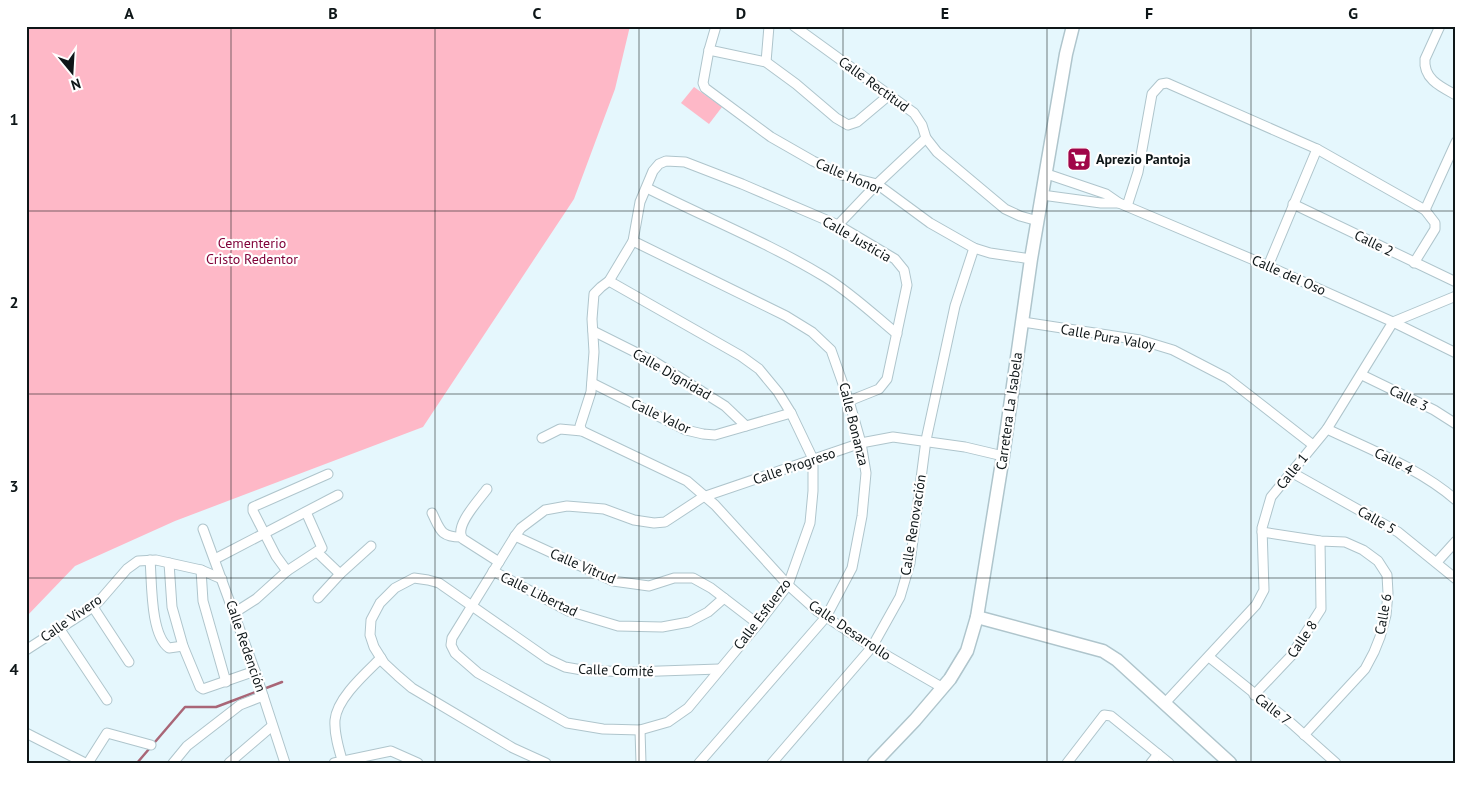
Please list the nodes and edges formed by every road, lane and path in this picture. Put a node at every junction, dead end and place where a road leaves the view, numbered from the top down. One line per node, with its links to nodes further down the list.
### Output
1 (716, 26): 6 (street, Calle Honor)
2 (769, 26): 7 (street)
3 (794, 26): 9 (street, Calle Rectitud)
4 (1073, 26): 13 (main road, Carretera La Isabela)
5 (1440, 26): 8 (street)
6 (709, 50): 7 (street); 14 (street, Calle Honor)
7 (766, 62): 9 (street)
8 (1456, 95)
9 (888, 96): 10 (street, Calle Rectitud)
10 (926, 138): 14 (street); 20 (street, Calle Rectitud)
11 (1456, 142): 19 (street)
12 (1317, 149): 17 (street); 18 (street); 19 (street)
13 (1047, 174): 16 (main road, Carretera La Isabela); 17 (street, Calle del Oso)
14 (876, 184): 21 (street); 23 (street, Calle Honor)
15 (647, 188): 21 (street, Calle Justicia); 22 (street); 33 (street)
16 (1042, 195): 17 (street, Calle del Oso); 20 (main road, Carretera La Isabela)
17 (1123, 204): 26 (street, Calle del Oso)
18 (1293, 204): 25 (street, Calle 2); 26 (street)
19 (1425, 210): 25 (street)
20 (1038, 221): 24 (main road, Carretera La Isabela)
21 (838, 225): 33 (street, Calle Justicia)
22 (633, 241): 27 (street); 37 (street, Calle Bonanza)
23 (974, 248): 24 (street, Calle Honor); 44 (street, Calle Renovación)
24 (1031, 259): 30 (main road, Carretera La Isabela)
25 (1414, 263): 28 (street, Calle 2)
26 (1268, 266): 31 (street, Calle del Oso)
27 (609, 281): 32 (street); 38 (street, Calle Esfuerzo)
28 (1456, 282)
29 (1456, 296): 31 (street)
30 (1023, 322): 46 (street, Calle Pura Valoy); 47 (main road, Carretera La Isabela)
31 (1394, 322): 34 (street, Calle del Oso); 35 (street, Calle 1)
32 (593, 331): 36 (street); 40 (street, Calle Dignidad)
33 (897, 334): 37 (street, Calle Justicia)
34 (1456, 353)
35 (1362, 375): 39 (street, Calle 3); 41 (street, Calle 1)
36 (592, 383): 40 (street, Calle Valor); 42 (street)
37 (850, 401): 45 (street, Calle Bonanza)
38 (791, 413): 40 (street, Calle Valor); 48 (street, Calle Esfuerzo)
39 (1456, 424)
40 (746, 426)
41 (1327, 429): 46 (street, Calle 1); 54 (street, Calle 4)
42 (582, 431): 43 (street); 53 (street, Calle Desarrollo)
43 (542, 438)
44 (926, 440): 45 (street, Calle Progreso); 47 (street, Calle Progreso); 89 (street, Calle Renovación)
45 (861, 443): 48 (street, Calle Progreso); 83 (street, Calle Bonanza)
46 (1313, 446): 49 (street, Calle 1)
47 (1003, 456): 84 (main road, Carretera La Isabela)
48 (813, 459): 53 (street, Calle Progreso); 77 (street, Calle Esfuerzo)
49 (1291, 472): 58 (street, Calle 1); 69 (street, Calle 5)
50 (328, 474): 59 (street)
51 (487, 489): 61 (street)
52 (338, 495): 55 (street)
53 (703, 496): 60 (street, Calle Progreso); 77 (street, Calle Desarrollo)
54 (1456, 500)
55 (306, 512): 59 (street); 65 (street)
56 (432, 513): 61 (street)
57 (203, 529): 66 (street, Calle Redención)
58 (1262, 532): 62 (street, Calle 6); 91 (street, Calle 1)
59 (264, 534): 66 (street); 72 (street)
60 (515, 536): 68 (street, Calle Progreso); 79 (street, Calle Vitrud)
61 (461, 537): 68 (street)
62 (1320, 541): 99 (street, Calle 8); 105 (street, Calle 6)
63 (1456, 541): 69 (street)
64 (370, 546): 74 (street)
65 (317, 552): 72 (street); 74 (street)
66 (215, 559): 75 (street, Calle Redención)
67 (150, 560): 70 (street); 81 (street, Calle Vivero); 88 (street)
68 (499, 562): 73 (street, Calle Progreso)
69 (1437, 562): 76 (street, Calle 5)
70 (169, 564): 71 (street); 88 (street)
71 (200, 570): 75 (street); 96 (street)
72 (287, 571): 82 (street)
73 (493, 571): 79 (street, Calle Libertad); 80 (street, Calle Progreso)
74 (340, 574): 78 (street)
75 (222, 579): 82 (street, Calle Redención)
76 (1456, 579)
77 (788, 585): 83 (street, Calle Desarrollo); 85 (street, Calle Esfuerzo)
78 (318, 598)
79 (724, 598): 85 (street, Calle Vitrud)
80 (472, 606): 87 (street, Calle Progreso); 92 (street, Calle Comité); 94 (street, Calle Comité)
81 (92, 607): 86 (street, Calle Vivero); 93 (street)
82 (234, 613): 95 (street, Calle Redención)
83 (826, 617): 89 (street, Calle Desarrollo); 116 (street, Calle Bonanza)
84 (977, 617): 97 (main road, Carretera La Isabela); 101 (main road)
85 (758, 624): 94 (street, Calle Esfuerzo)
86 (59, 628): 90 (street, Calle Vivero); 100 (street)
87 (451, 645): 103 (street, Calle Esfuerzo)
88 (182, 646): 96 (street)
89 (872, 647): 97 (street, Calle Desarrollo); 117 (street, Calle Renovación)
90 (26, 650)
91 (1209, 657): 99 (street, Calle 7); 101 (street, Calle 1)
92 (381, 658): 108 (street); 114 (street, Calle Comité)
93 (129, 662)
94 (719, 669): 103 (street, Calle Esfuerzo)
95 (257, 675): 96 (street); 98 (street, Calle Redención)
96 (226, 682)
97 (943, 688): 118 (main road, Carretera La Isabela)
98 (263, 694): 102 (street, Calle Redención); 110 (street)
99 (1254, 695): 105 (street, Calle 7)
100 (107, 700)
101 (1165, 703): 122 (main road)
102 (272, 726): 111 (street); 112 (street, Calle Redención)
103 (640, 730): 115 (street)
104 (26, 733): 109 (street)
105 (1304, 735): 123 (street, Calle 7)
106 (151, 745): 109 (street)
107 (1158, 754): 119 (street); 120 (street); 121 (street)
108 (340, 762): 113 (street)
109 (86, 763)
110 (173, 763)
111 (229, 763)
112 (285, 763)
113 (418, 763)
114 (546, 763)
115 (641, 763)
116 (699, 763)
117 (772, 763)
118 (874, 763)
119 (1068, 763)
120 (1150, 763)
121 (1169, 763)
122 (1230, 763)
123 (1336, 763)

